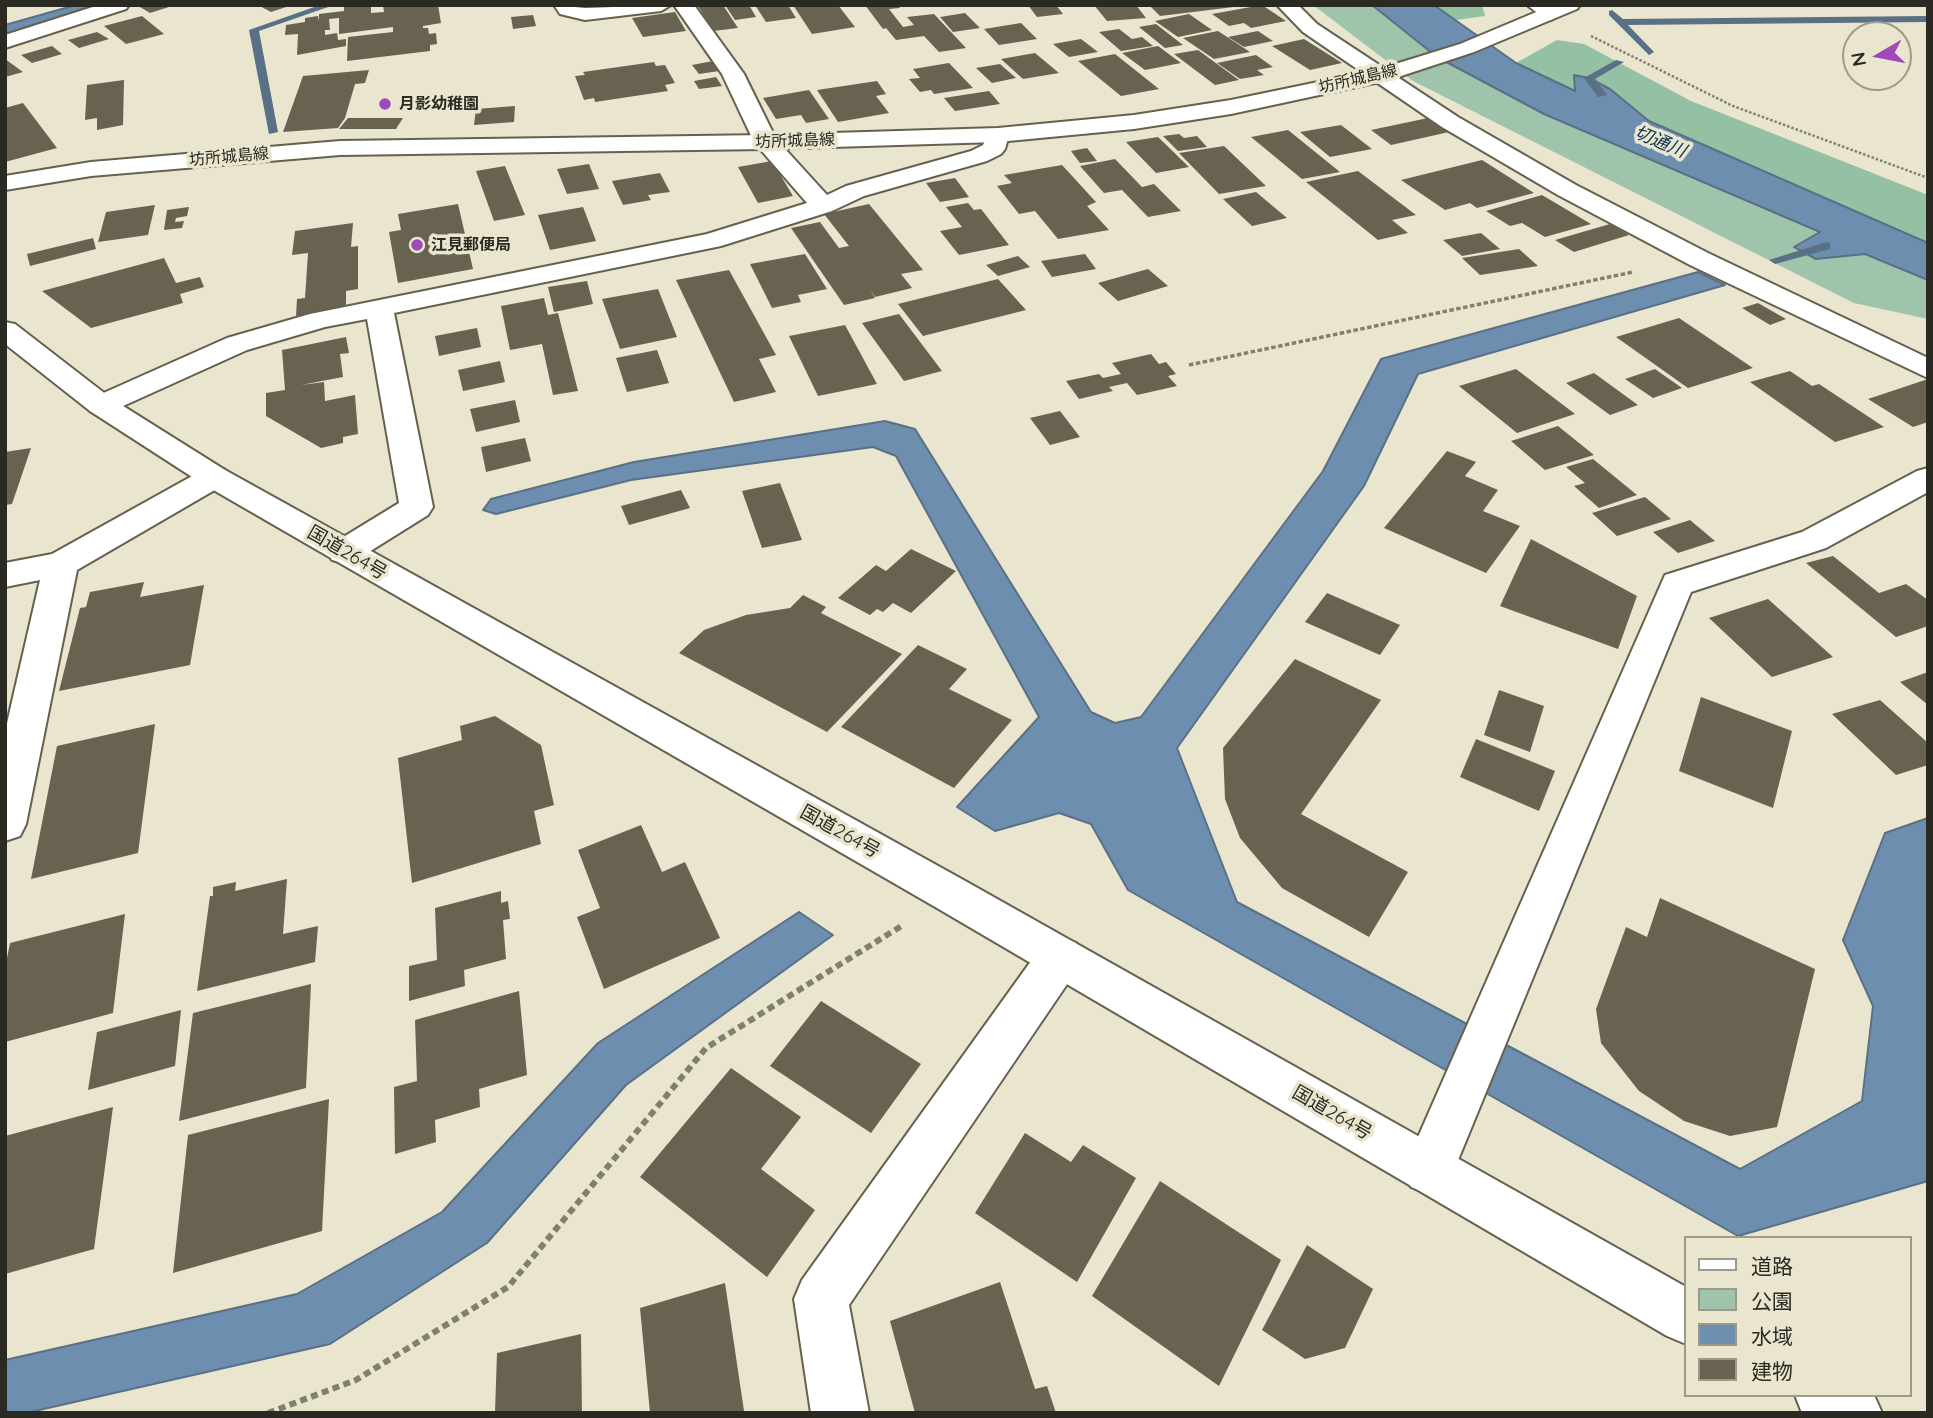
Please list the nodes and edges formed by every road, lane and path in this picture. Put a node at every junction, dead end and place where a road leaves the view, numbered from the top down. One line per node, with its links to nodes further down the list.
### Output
1 (119, 5): 7 (main road)
2 (564, 5): 3 (main road)
3 (661, 5)
4 (684, 5): 10 (main road)
5 (1287, 5): 8 (main road)
6 (1553, 8): 8 (main road, 坊所城島線); 11 (path)
7 (5, 41)
8 (1381, 75): 9 (main road, 坊所城島線); 14 (main road)
9 (998, 135): 10 (main road, 坊所城島線); 13 (main road)
10 (766, 142): 12 (main road, 坊所城島線); 13 (main road)
11 (1928, 178)
12 (5, 183)
13 (823, 206): 15 (main road)
14 (1699, 258): 17 (path); 18 (main road)
15 (379, 308): 19 (main road); 22 (main road)
16 (5, 330): 19 (main road, 国道264号)
17 (1189, 365)
18 (1928, 369)
19 (101, 405): 20 (main road, 国道264号)
20 (214, 477): 22 (main road, 国道264号); 23 (main road)
21 (1928, 478): 28 (main road)
22 (344, 552): 26 (main road, 国道264号)
23 (61, 564): 24 (main road); 25 (main road)
24 (5, 575)
25 (5, 824)
26 (952, 895): 27 (main road, 国道264号); 31 (path)
27 (1060, 957): 28 (main road, 国道264号); 32 (main road)
28 (1429, 1169): 29 (main road, 国道264号)
29 (1685, 1316)
30 (1826, 1397): 33 (main road)
31 (268, 1413)
32 (840, 1413)
33 (1853, 1413)

